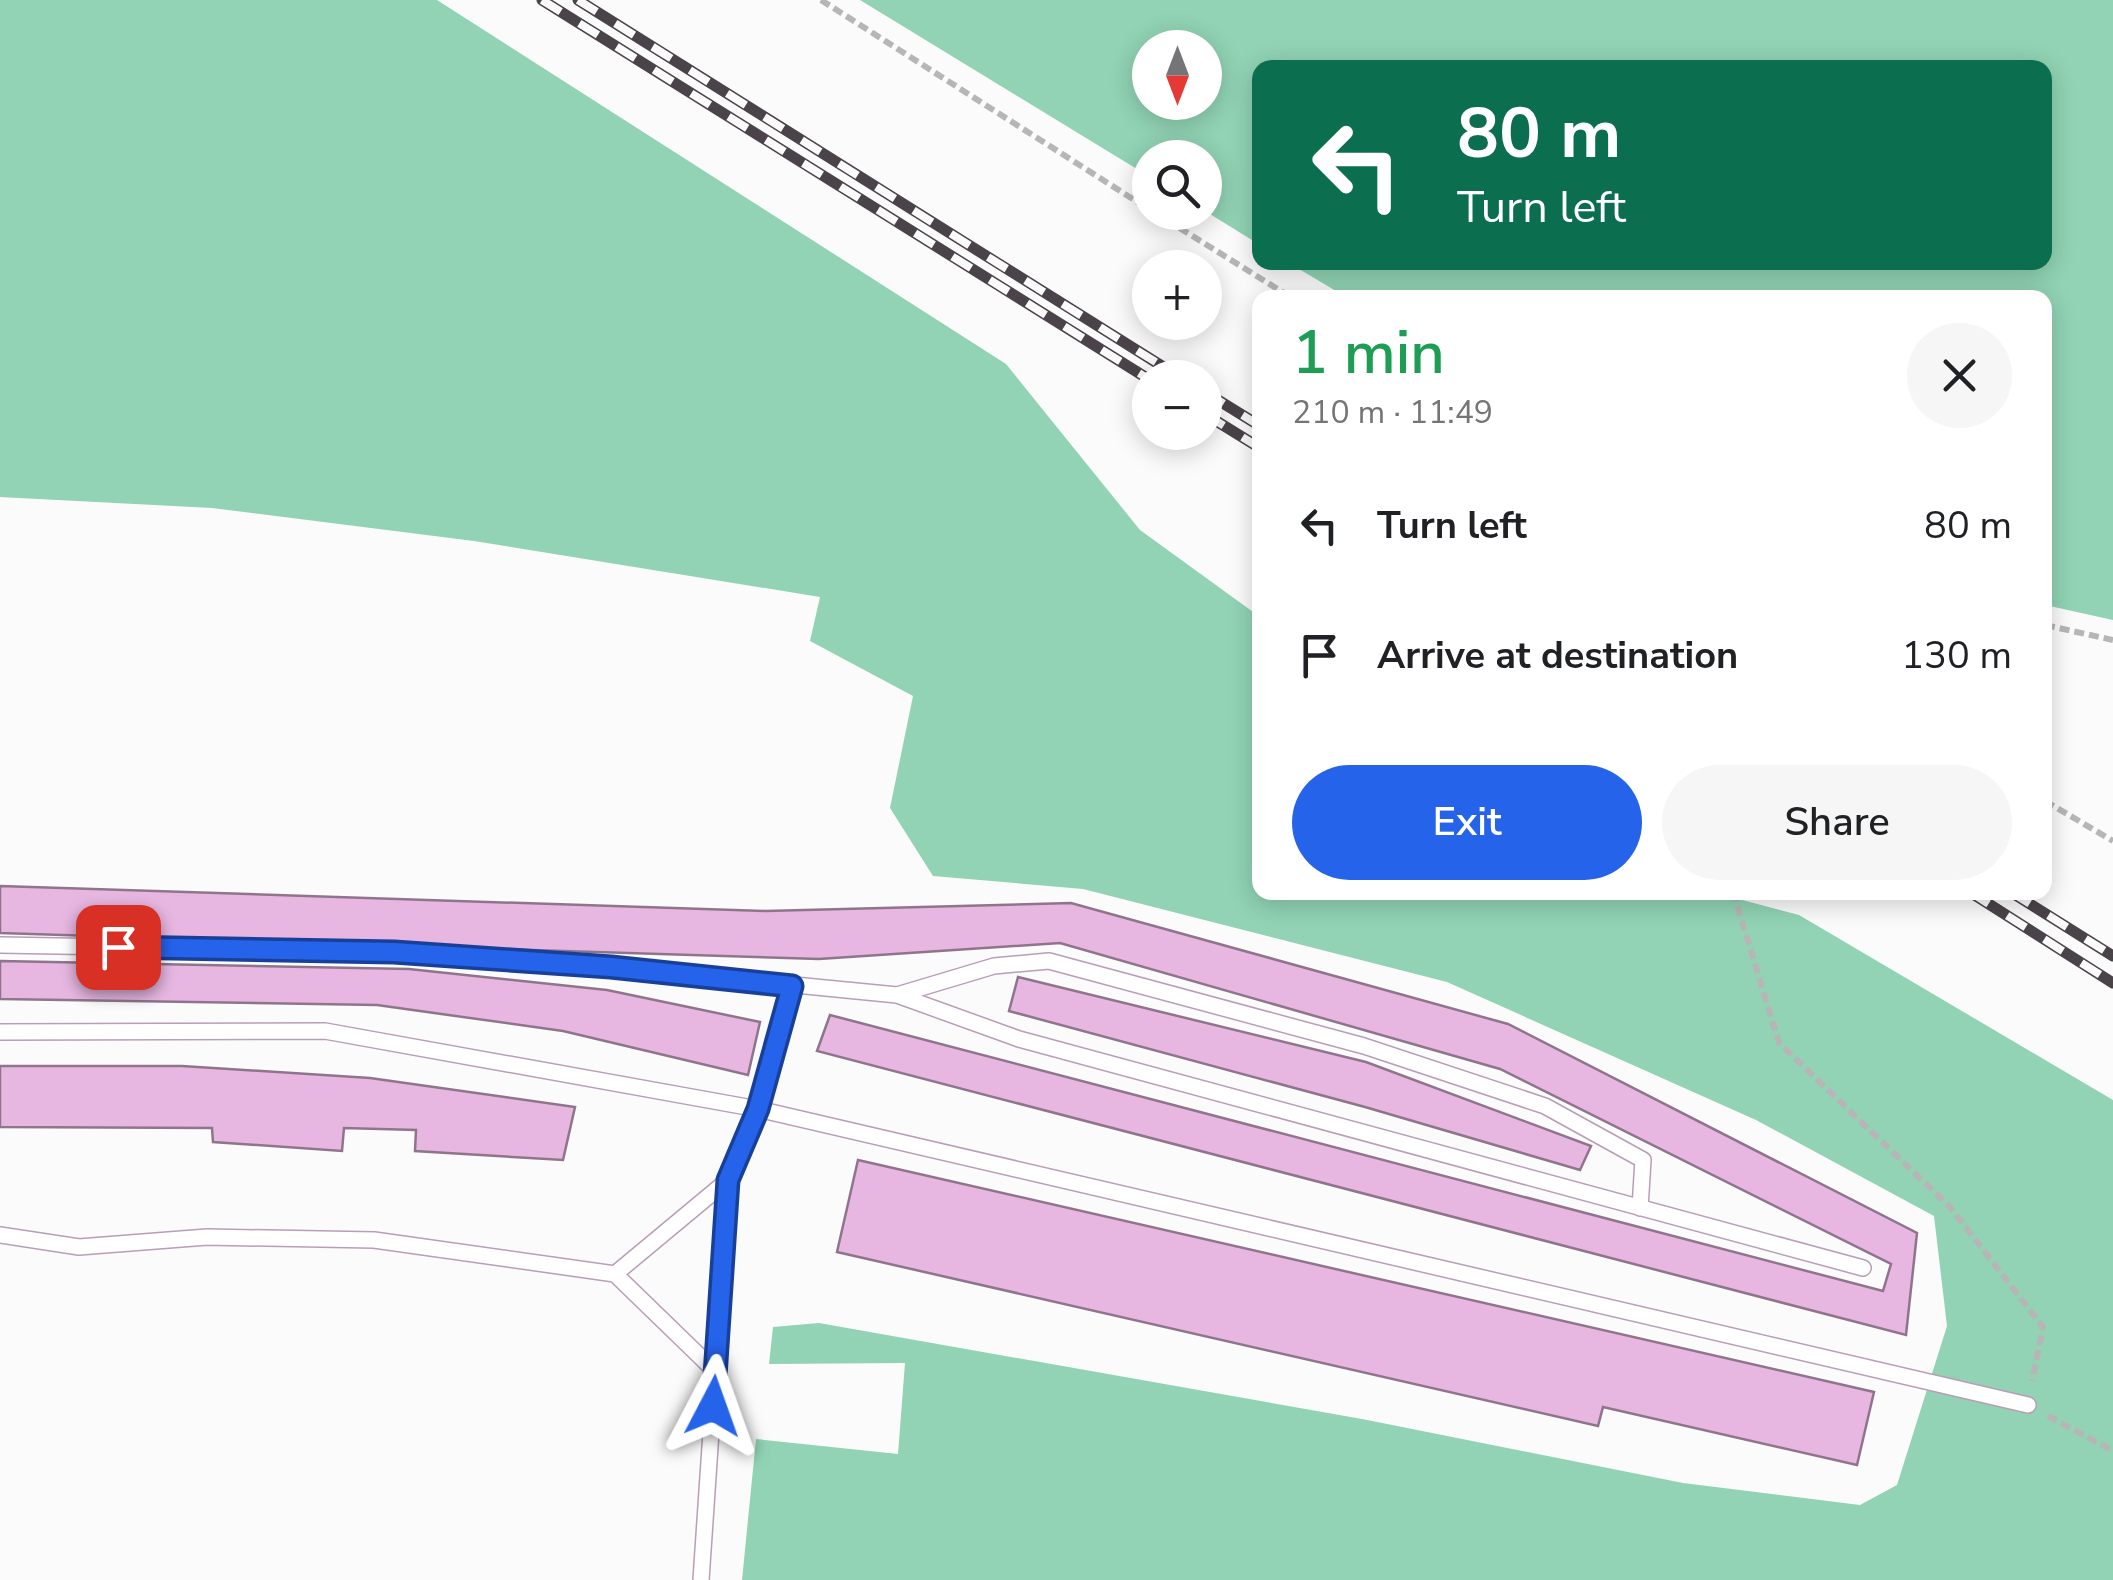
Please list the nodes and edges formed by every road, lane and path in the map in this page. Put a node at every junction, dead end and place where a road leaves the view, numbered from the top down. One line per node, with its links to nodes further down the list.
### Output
1 (822, 0): 2 (path)
2 (1132, 198)
3 (1183, 230): 4 (path)
4 (1279, 290)
5 (2052, 627): 6 (path)
6 (2113, 640)
7 (2052, 805): 8 (path)
8 (2113, 841)
9 (1735, 900): 21 (path)
10 (0, 944): 11 (lane)
11 (792, 986): 12 (lane); 14 (lane)
12 (896, 995): 16 (lane); 16 (lane)
13 (0, 1032): 14 (lane)
14 (758, 1109): 15 (lane); 21 (lane)
15 (728, 1180): 19 (lane); 20 (lane)
16 (1640, 1208): 18 (lane)
17 (0, 1235): 19 (lane)
18 (1863, 1268)
19 (615, 1274): 20 (lane)
20 (716, 1372): 23 (lane)
21 (2028, 1405): 22 (path)
22 (2113, 1451)
23 (701, 1580)

